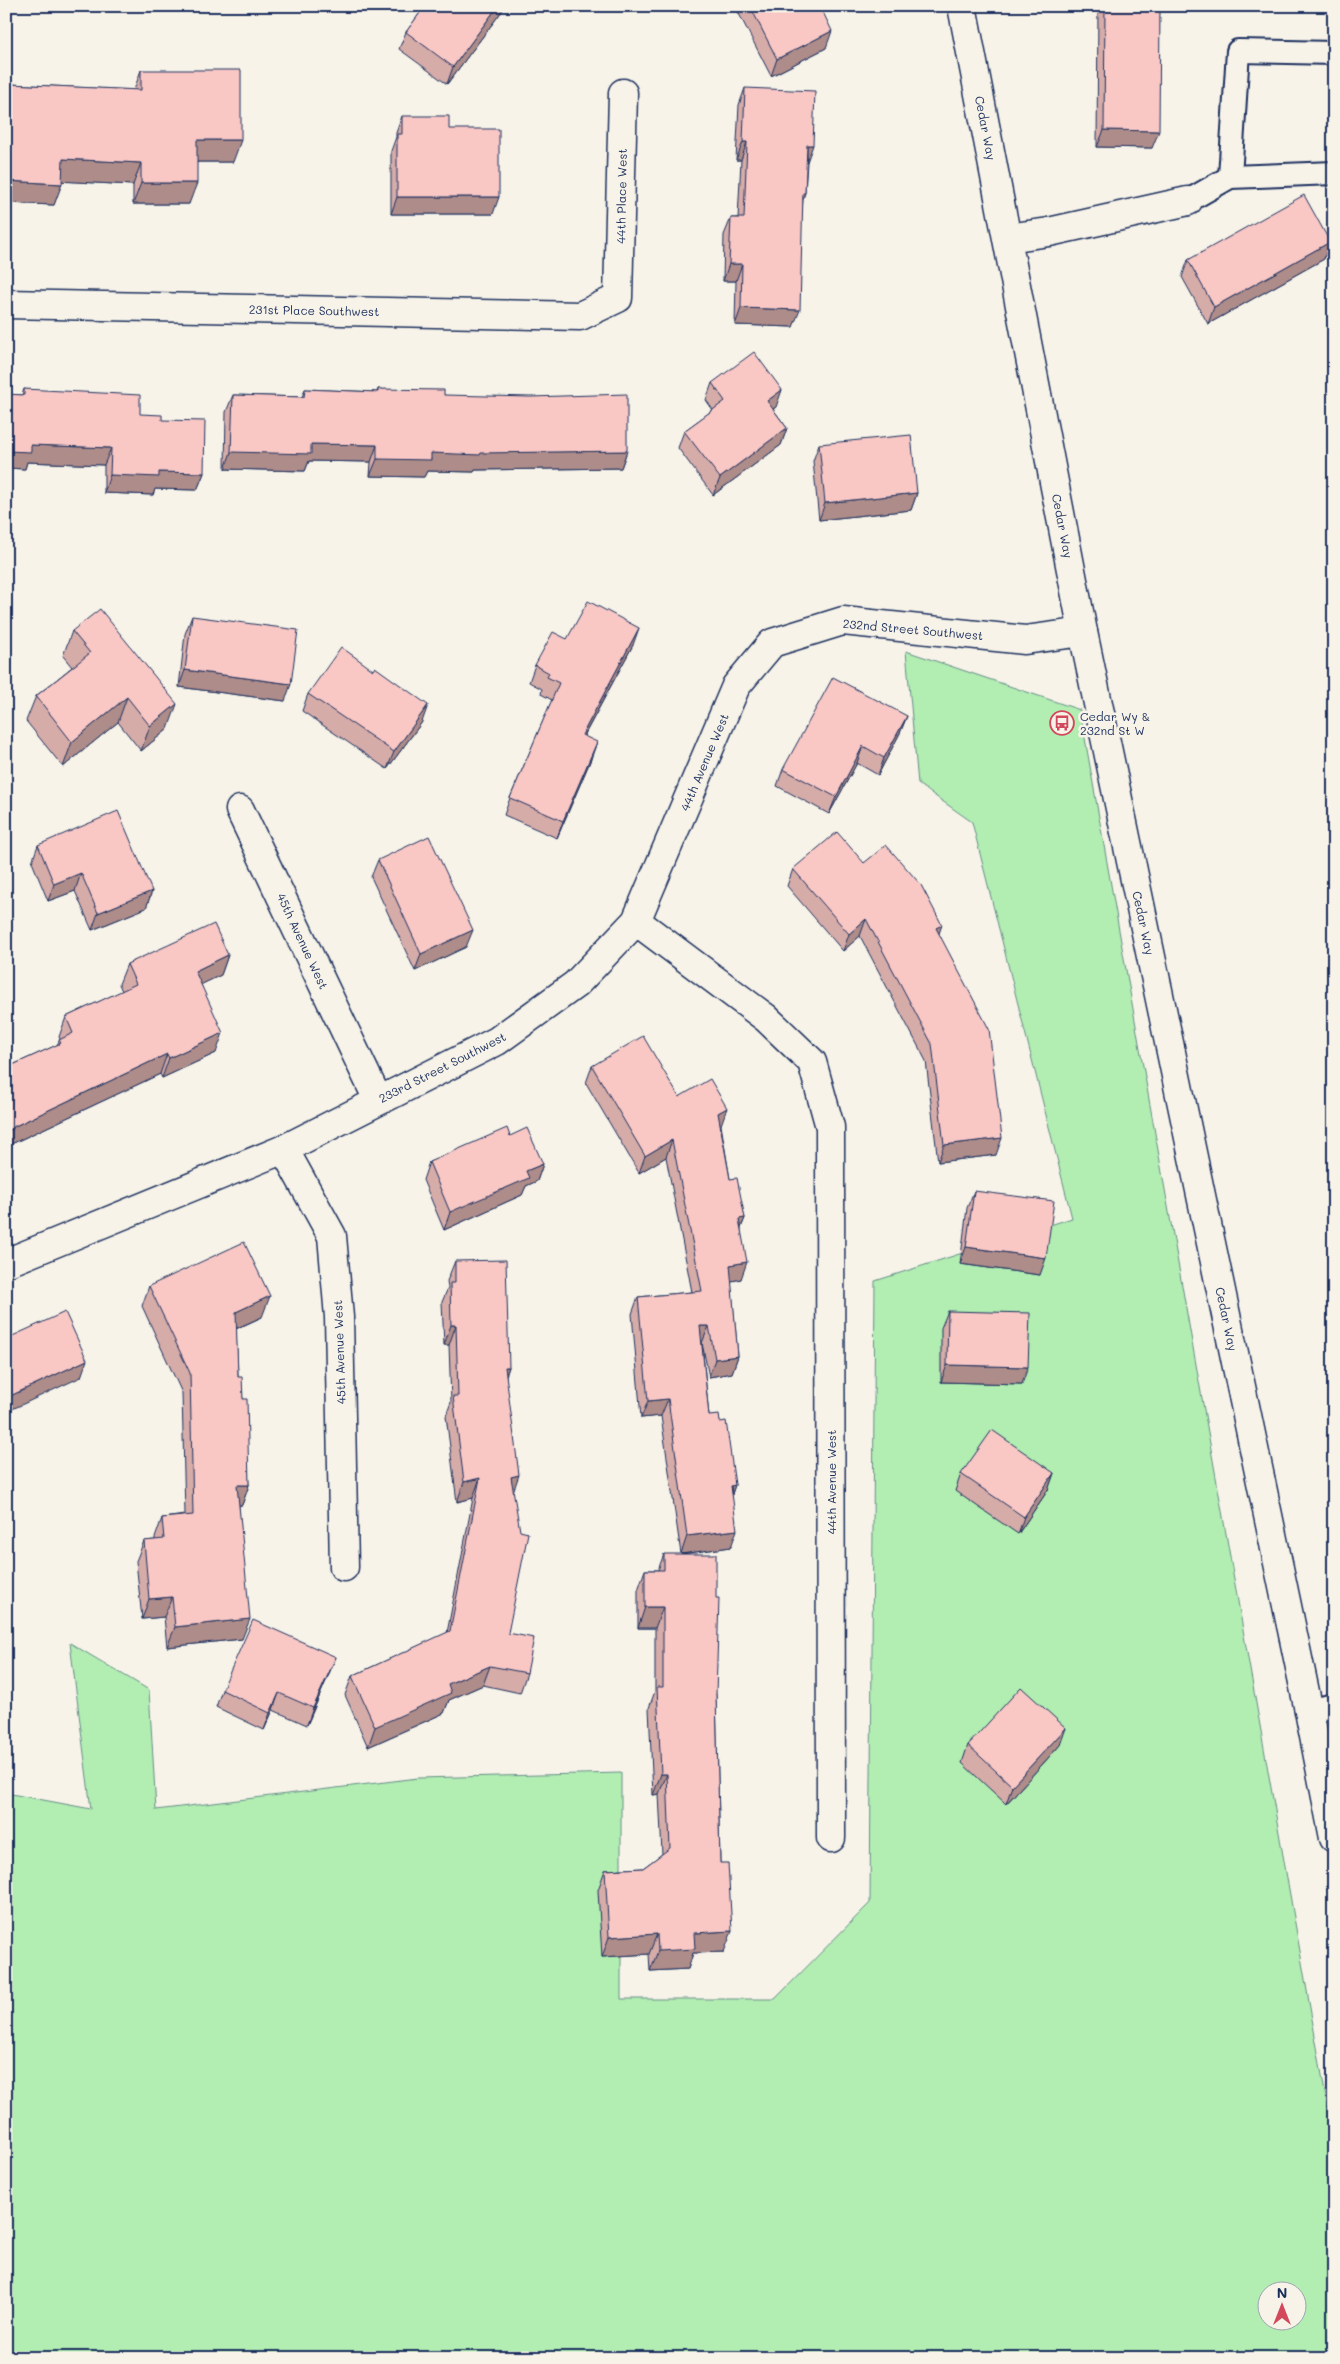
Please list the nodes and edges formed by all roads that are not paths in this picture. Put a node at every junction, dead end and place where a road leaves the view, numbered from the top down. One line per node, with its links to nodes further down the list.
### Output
1 (962, 6): 7 (street, Cedar Way)
2 (1334, 53): 5 (lane)
3 (623, 93): 8 (street, 44th Place West)
4 (1334, 173): 5 (lane)
5 (1230, 177): 6 (lane)
6 (1188, 201): 7 (street)
7 (1008, 238): 10 (street, Cedar Way)
8 (618, 298): 9 (street, 231st Place Southwest)
9 (6, 304)
10 (1083, 632): 11 (street, 232nd Street Southwest); 18 (street, Cedar Way)
11 (736, 686): 13 (street, 44th Avenue West)
12 (240, 810): 14 (street, 45th Avenue West)
13 (636, 921): 14 (street, 233rd Street Southwest); 19 (street, 44th Avenue West)
14 (378, 1100): 15 (street, 233rd Street Southwest)
15 (284, 1149): 16 (street, 233rd Street Southwest); 17 (street, 45th Avenue West)
16 (6, 1263)
17 (344, 1567)
18 (1322, 1708): 20 (street, Cedar Way)
19 (831, 1838)
20 (1334, 1838)

